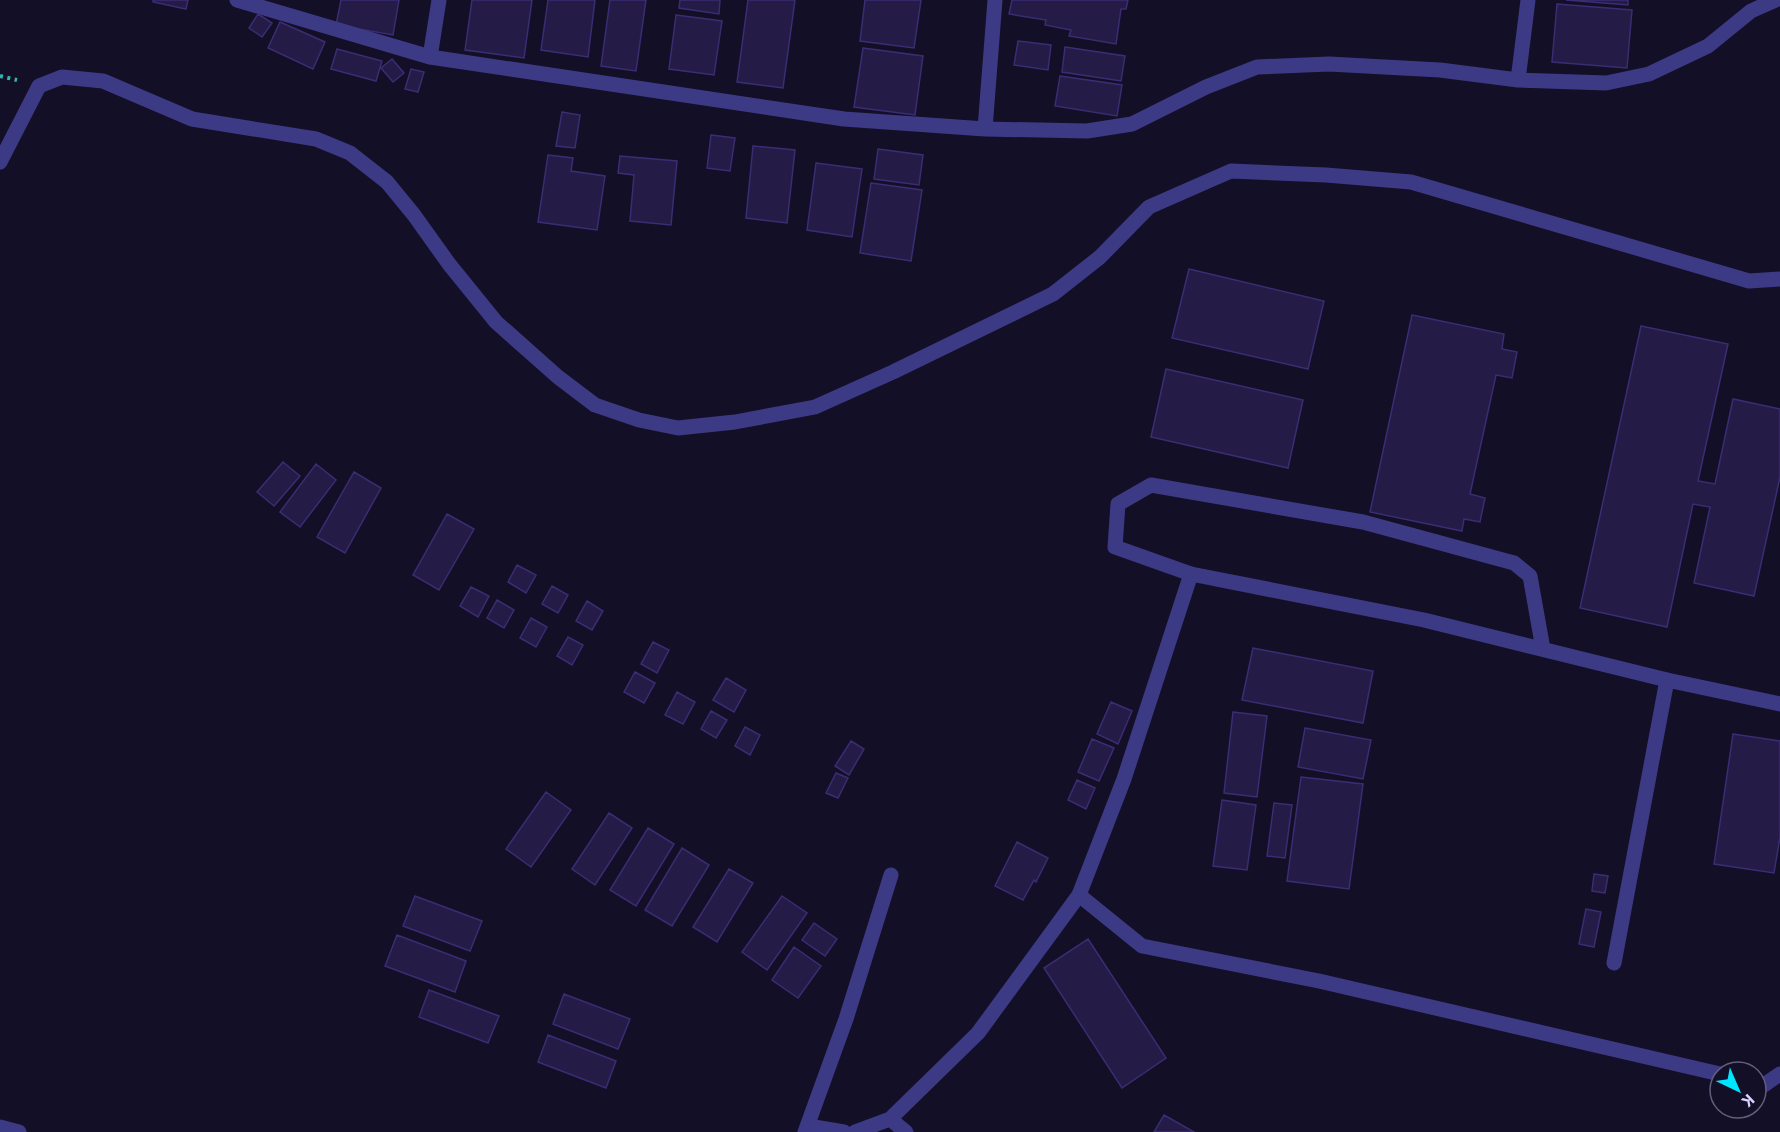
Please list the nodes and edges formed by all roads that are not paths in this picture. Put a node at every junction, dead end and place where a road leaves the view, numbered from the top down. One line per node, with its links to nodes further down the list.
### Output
1 (237, 0): 6 (street)
2 (439, 0): 6 (street)
3 (995, 0): 8 (street)
4 (1528, 0): 7 (street)
5 (1776, 0): 7 (street)
6 (430, 57): 8 (street)
7 (1518, 80): 8 (street)
8 (985, 129)
9 (0, 162): 10 (street)
10 (1780, 279)
11 (1191, 574): 12 (street); 12 (street); 16 (street)
12 (1543, 649): 13 (street)
13 (1667, 680): 14 (street); 17 (street)
14 (1780, 705)
15 (891, 875): 21 (street)
16 (1079, 895): 18 (street); 19 (street)
17 (1614, 963)
18 (1708, 1071)
19 (890, 1119): 24 (street); 25 (street)
20 (0, 1127): 22 (street)
21 (806, 1129): 23 (street)
22 (19, 1132)
23 (844, 1132)
24 (855, 1132)
25 (906, 1132)

